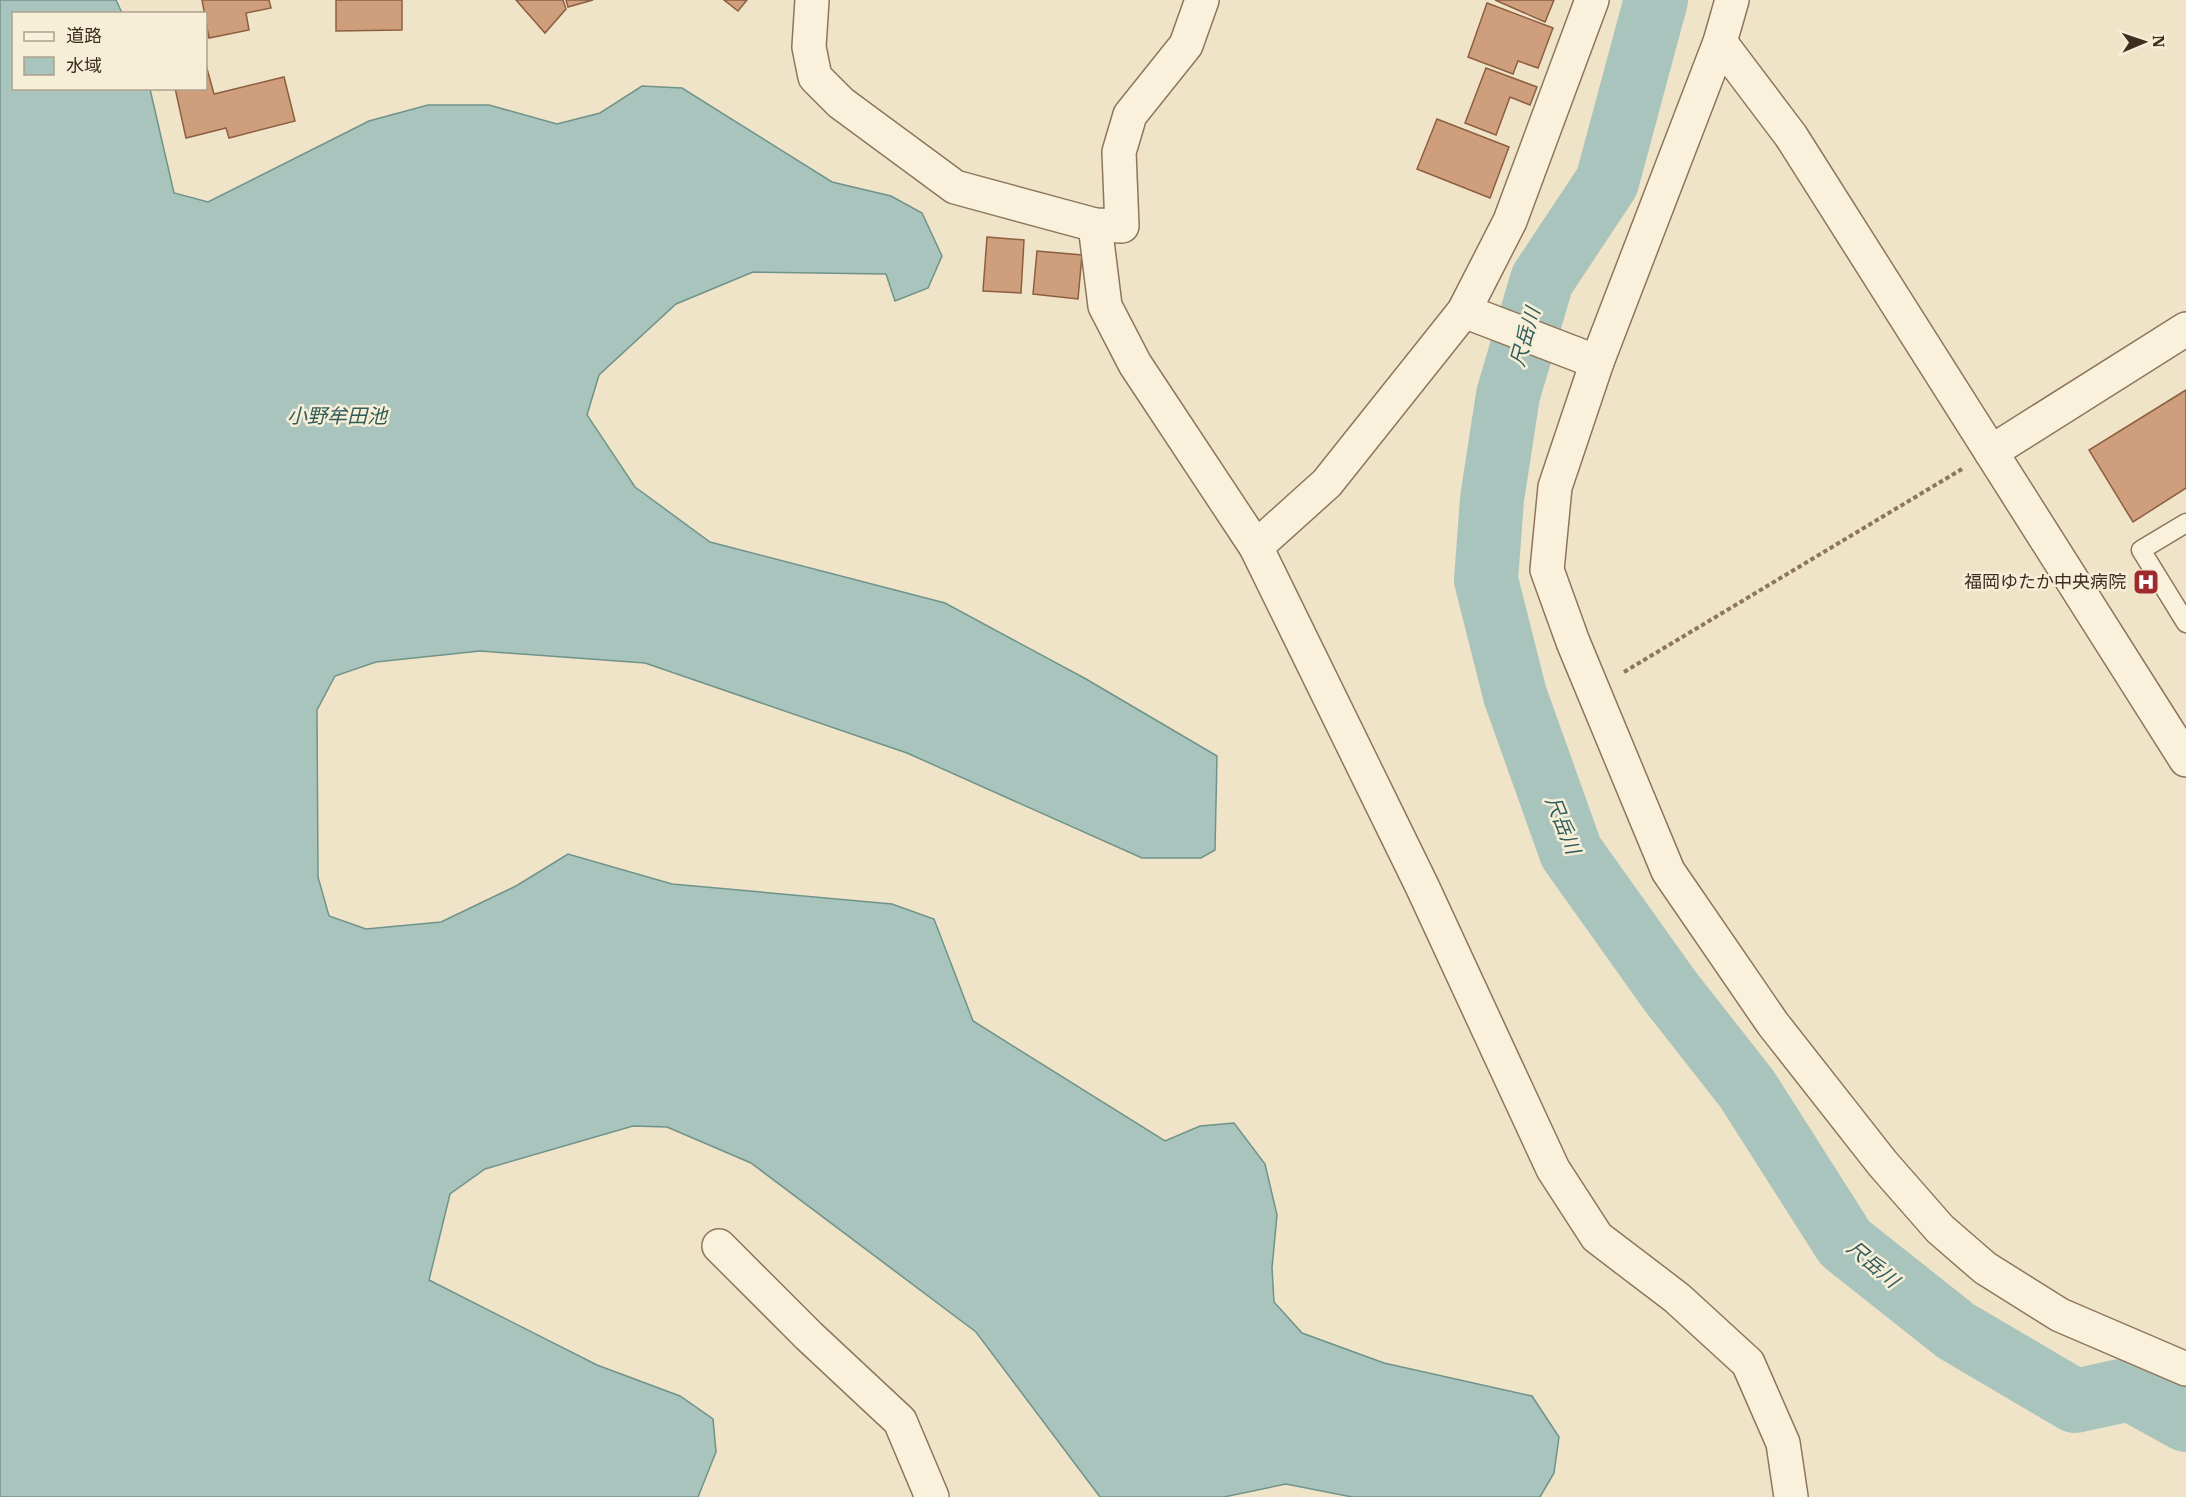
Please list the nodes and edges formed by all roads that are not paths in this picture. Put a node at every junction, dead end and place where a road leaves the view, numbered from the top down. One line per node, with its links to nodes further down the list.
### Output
1 (812, 0): 6 (street)
2 (1202, 0): 6 (street)
3 (1592, 0): 7 (street)
4 (1732, 0): 5 (street)
5 (1720, 42): 9 (street); 10 (street)
6 (1095, 225): 12 (street)
7 (1474, 315): 9 (street); 12 (street)
8 (2186, 329): 10 (street)
9 (1590, 359): 16 (street)
10 (1991, 452): 14 (street)
11 (2186, 523): 13 (lane)
12 (1256, 547): 18 (street)
13 (2186, 623)
14 (2186, 760)
15 (719, 1246): 17 (street)
16 (2186, 1369)
17 (932, 1497)
18 (1791, 1497)

